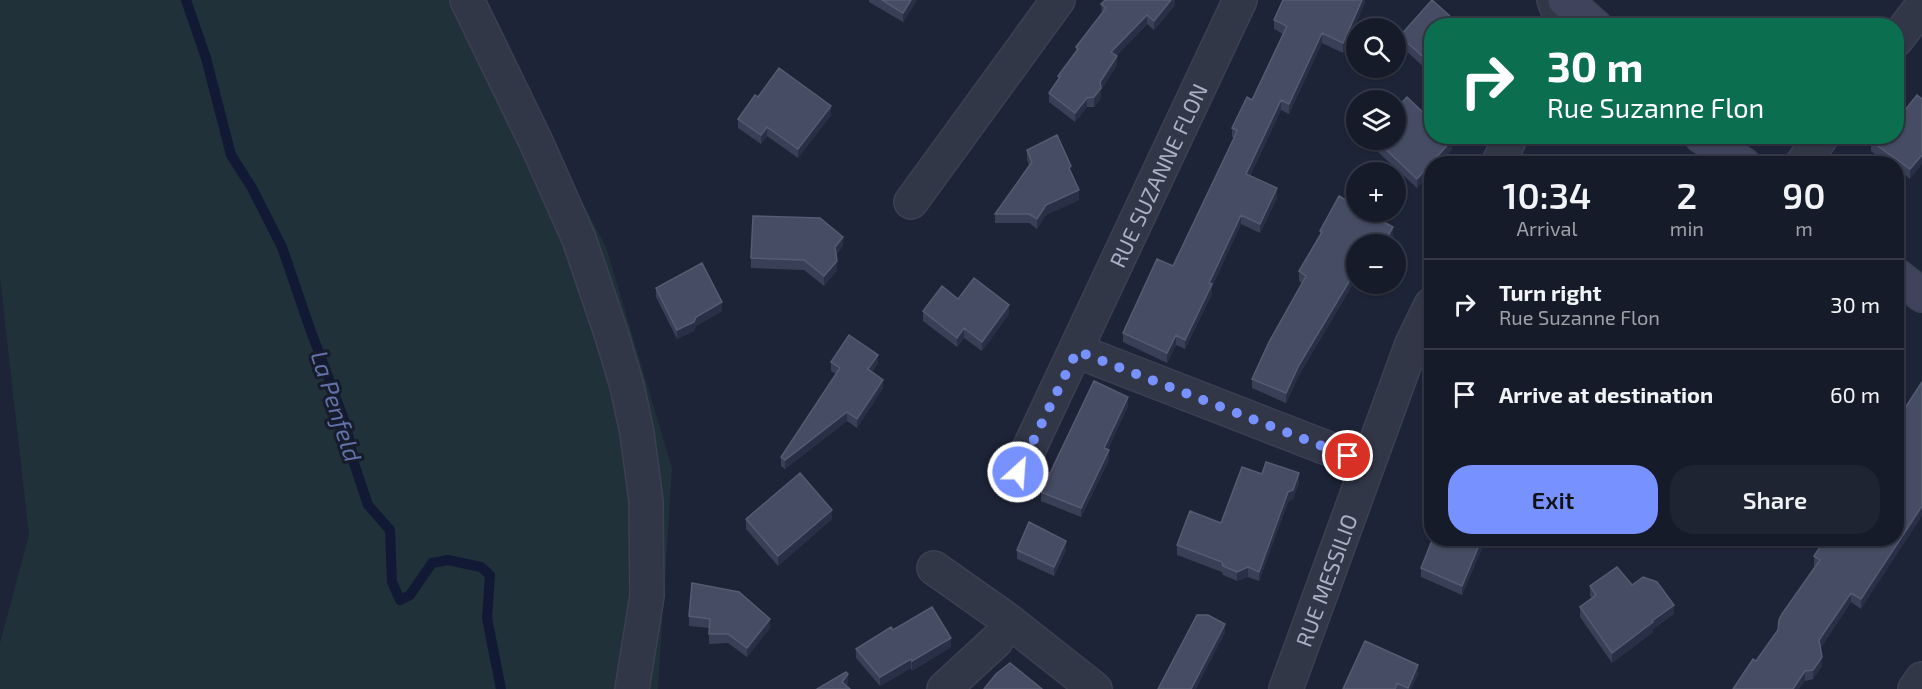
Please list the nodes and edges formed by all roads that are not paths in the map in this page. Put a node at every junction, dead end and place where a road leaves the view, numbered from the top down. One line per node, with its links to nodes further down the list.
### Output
1 (467, 0): 22 (street)
2 (1058, 0): 12 (street)
3 (1240, 0): 16 (street, RUE SUZANNE FLON)
4 (1539, 0): 6 (main road)
5 (1922, 6): 7 (street)
6 (1568, 17)
7 (1904, 30)
8 (1713, 144): 10 (main road)
9 (1732, 144): 11 (main road)
10 (1731, 156)
11 (1745, 156)
12 (911, 202)
13 (1904, 281): 14 (main road)
14 (1922, 295)
15 (1424, 319): 17 (street, RUE MESSILIO)
16 (1077, 351): 17 (street); 18 (street, RUE SUZANNE FLON)
17 (1368, 464): 25 (street, RUE MESSILIO)
18 (1018, 472)
19 (934, 567): 24 (street)
20 (996, 641): 23 (street)
21 (1922, 679): 26 (street)
22 (632, 689)
23 (944, 689)
24 (1095, 689)
25 (1286, 689)
26 (1916, 689)

